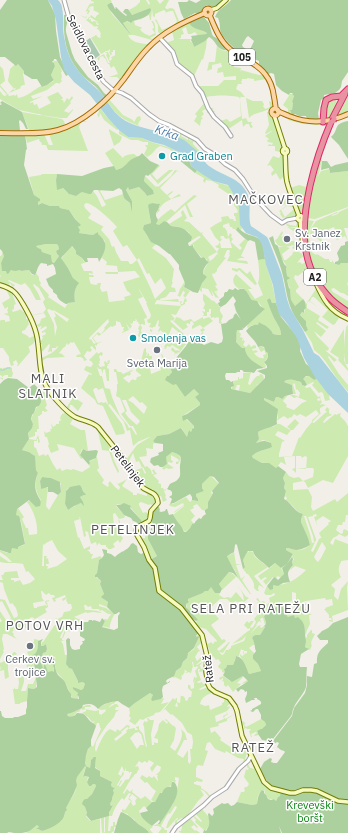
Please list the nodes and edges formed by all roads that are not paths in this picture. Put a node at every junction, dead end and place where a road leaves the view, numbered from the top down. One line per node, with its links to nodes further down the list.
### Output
1 (64, 0): 8 (street, Seidlova cesta)
2 (226, 0): 3 (main road)
3 (211, 10): 4 (main road)
4 (207, 15): 5 (main road); 11 (main road, 105)
5 (166, 33): 6 (main road); 7 (street)
6 (160, 38): 7 (street); 8 (main road)
7 (164, 42): 17 (street)
8 (114, 90): 16 (main road); 18 (street, Seidlova cesta)
9 (348, 91): 10 (highway); 12 (highway, A2); 15 (highway, A2)
10 (330, 97): 12 (highway); 14 (highway)
11 (276, 112): 14 (main road); 18 (main road)
12 (336, 112): 15 (highway, A2)
13 (348, 114): 15 (main road)
14 (322, 119): 15 (highway)
15 (332, 120): 20 (highway, A2)
16 (0, 133)
17 (231, 136)
18 (299, 218): 21 (main road)
19 (0, 285): 22 (main road, Petelinjek)
20 (348, 311)
21 (348, 319)
22 (150, 562): 23 (main road, Ratež)
23 (252, 757): 24 (main road, Ratež); 25 (street)
24 (348, 802)
25 (172, 833)

